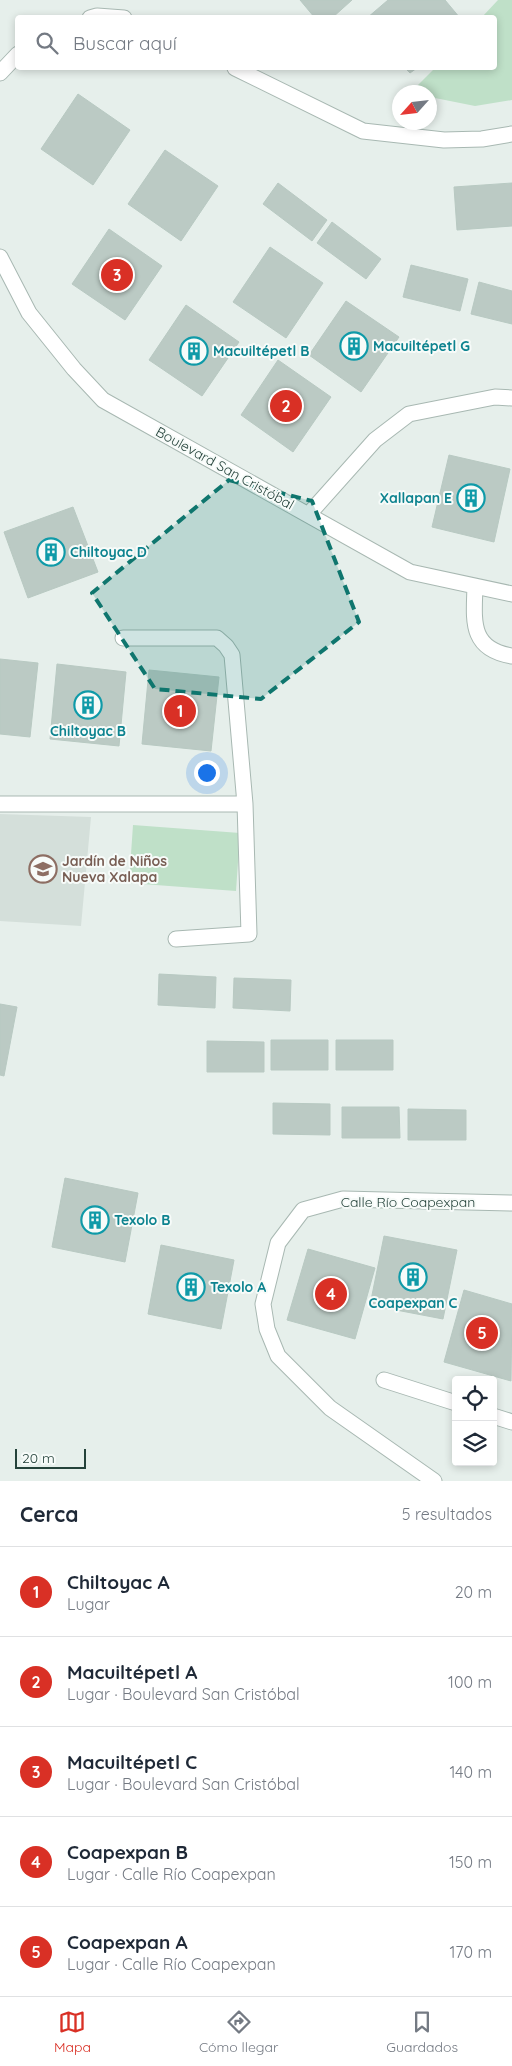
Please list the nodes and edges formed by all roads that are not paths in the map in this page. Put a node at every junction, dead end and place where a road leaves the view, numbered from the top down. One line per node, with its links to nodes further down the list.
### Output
1 (15, 57): 3 (street)
2 (239, 70): 4 (street)
3 (0, 73)
4 (512, 134)
5 (0, 257): 7 (street, Boulevard San Cristóbal)
6 (512, 398): 7 (street)
7 (309, 514): 8 (street, Boulevard San Cristóbal)
8 (474, 586): 9 (street, Boulevard San Cristóbal); 11 (street)
9 (512, 594)
10 (123, 638): 13 (street)
11 (512, 656)
12 (0, 804): 13 (street)
13 (245, 804): 14 (street)
14 (176, 939)
15 (512, 1203): 20 (street, Calle Río Coapexpan)
16 (384, 1380): 17 (street)
17 (452, 1402)
18 (497, 1417): 19 (street)
19 (512, 1422)
20 (434, 1481)

